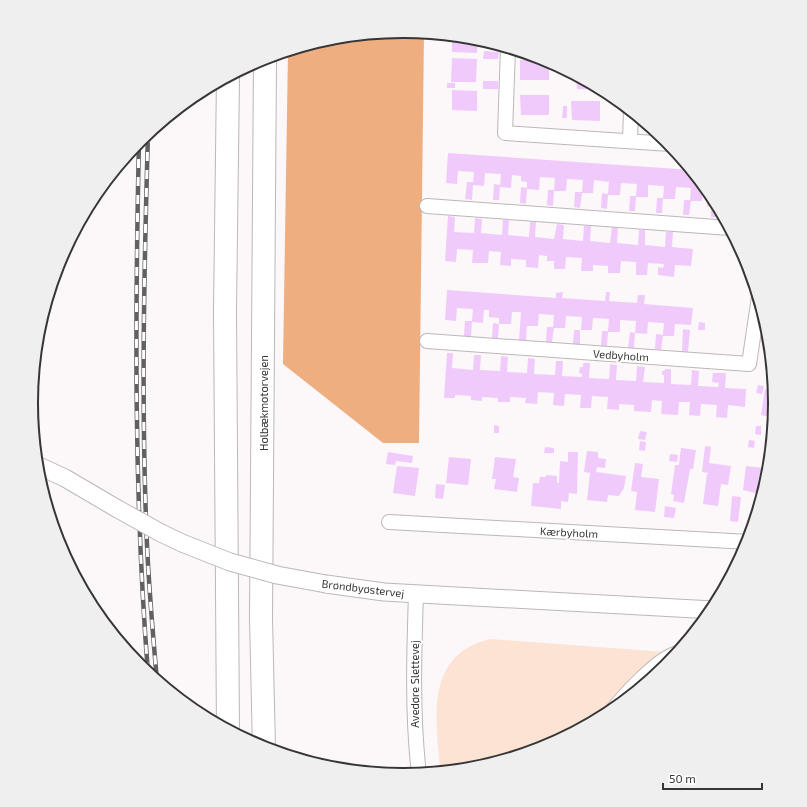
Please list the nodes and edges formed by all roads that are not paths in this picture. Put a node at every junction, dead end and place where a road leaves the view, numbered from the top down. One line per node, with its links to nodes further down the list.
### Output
1 (508, 53): 5 (street)
2 (265, 66): 19 (highway, Holbækmotorvejen)
3 (228, 83): 18 (highway)
4 (631, 118): 5 (street)
5 (630, 141): 6 (street)
6 (660, 143)
7 (427, 206): 8 (street)
8 (723, 228)
9 (757, 310): 10 (street, Vedbyholm)
10 (427, 341)
11 (44, 468): 14 (street, Brøndbyøstervej, bridge)
12 (389, 522): 13 (street, Kærbyholm)
13 (742, 542)
14 (416, 594): 15 (street, Brøndbyøstervej); 20 (street, Avedøre Slettevej)
15 (705, 610)
16 (671, 652): 17 (lane)
17 (613, 703)
18 (228, 724)
19 (264, 741)
20 (417, 768)

